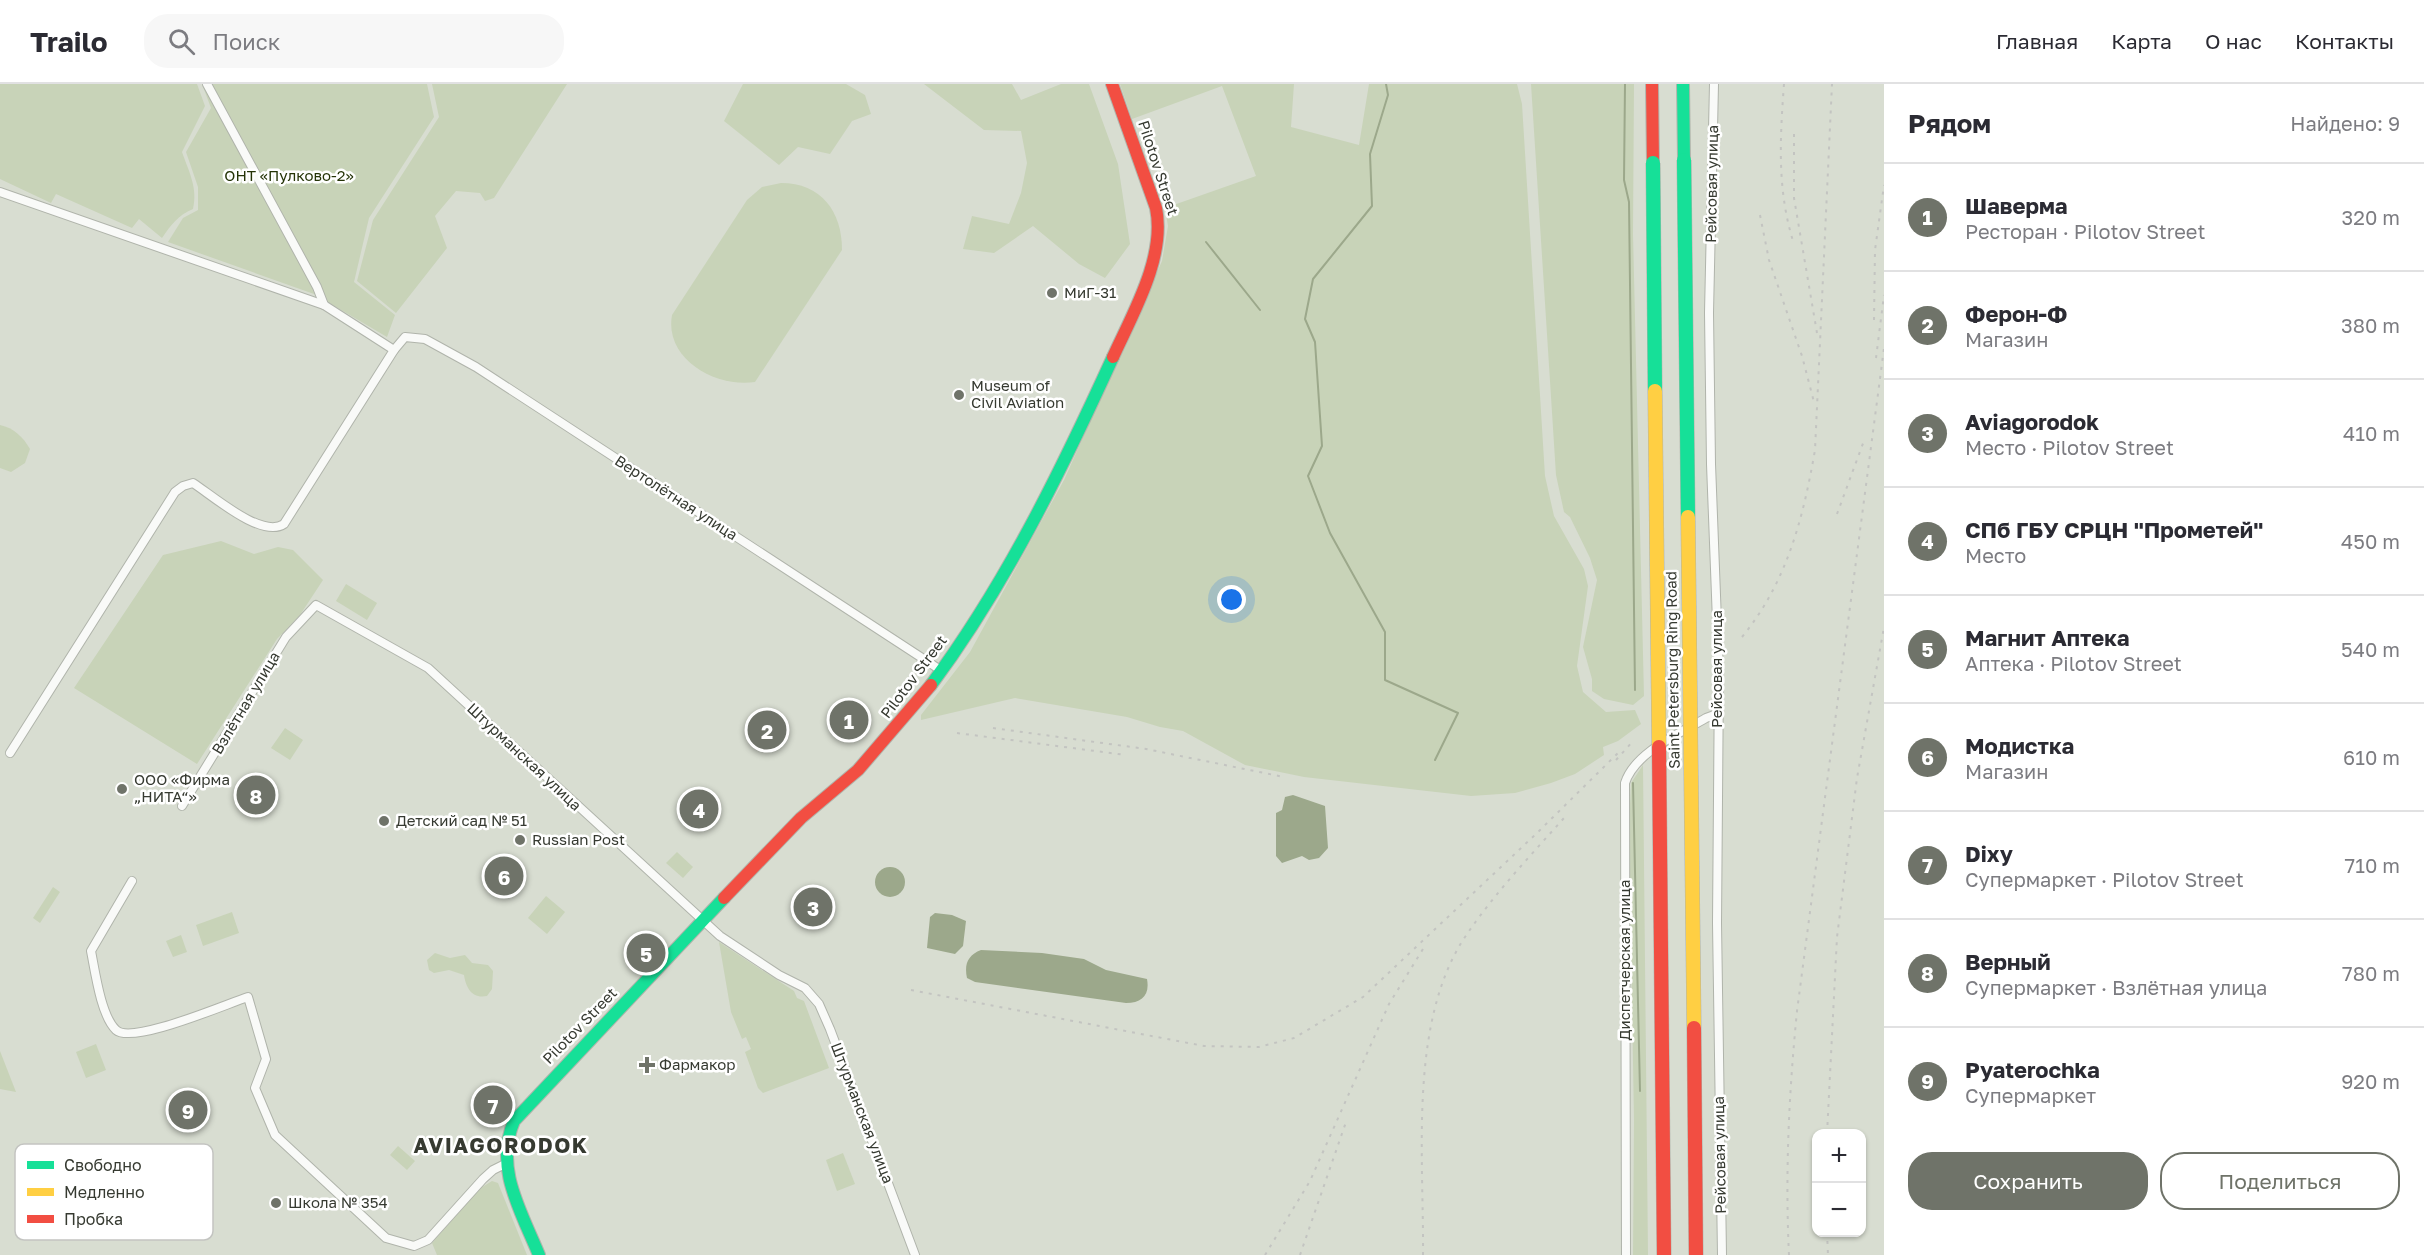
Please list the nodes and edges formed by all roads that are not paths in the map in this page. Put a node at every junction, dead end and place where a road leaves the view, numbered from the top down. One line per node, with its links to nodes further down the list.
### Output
1 (207, 84): 7 (street)
2 (1112, 84): 10 (main road, Pilotov Street)
3 (1652, 84): 20 (main road, Saint Petersburg Ring Road, bridge)
4 (1683, 84): 21 (main road, Saint Petersburg Ring Road, bridge)
5 (1714, 84): 11 (street, Рейсовая улица)
6 (0, 192): 7 (street)
7 (324, 304): 8 (street)
8 (394, 350): 10 (street, Вертолётная улица); 12 (street)
9 (316, 605): 13 (street, Взлётная улица); 15 (street, Штурманская улица)
10 (942, 671): 15 (main road, Pilotov Street)
11 (1718, 714): 19 (street, Диспетчерская улица); 22 (street, Рейсовая улица)
12 (10, 753)
13 (182, 806)
14 (132, 880): 16 (street)
15 (702, 922): 16 (main road, Pilotov Street); 18 (street, Штурманская улица)
16 (505, 1164): 17 (main road, Pilotov Street)
17 (539, 1255)
18 (915, 1255)
19 (1626, 1255)
20 (1664, 1255)
21 (1696, 1255)
22 (1722, 1255)

